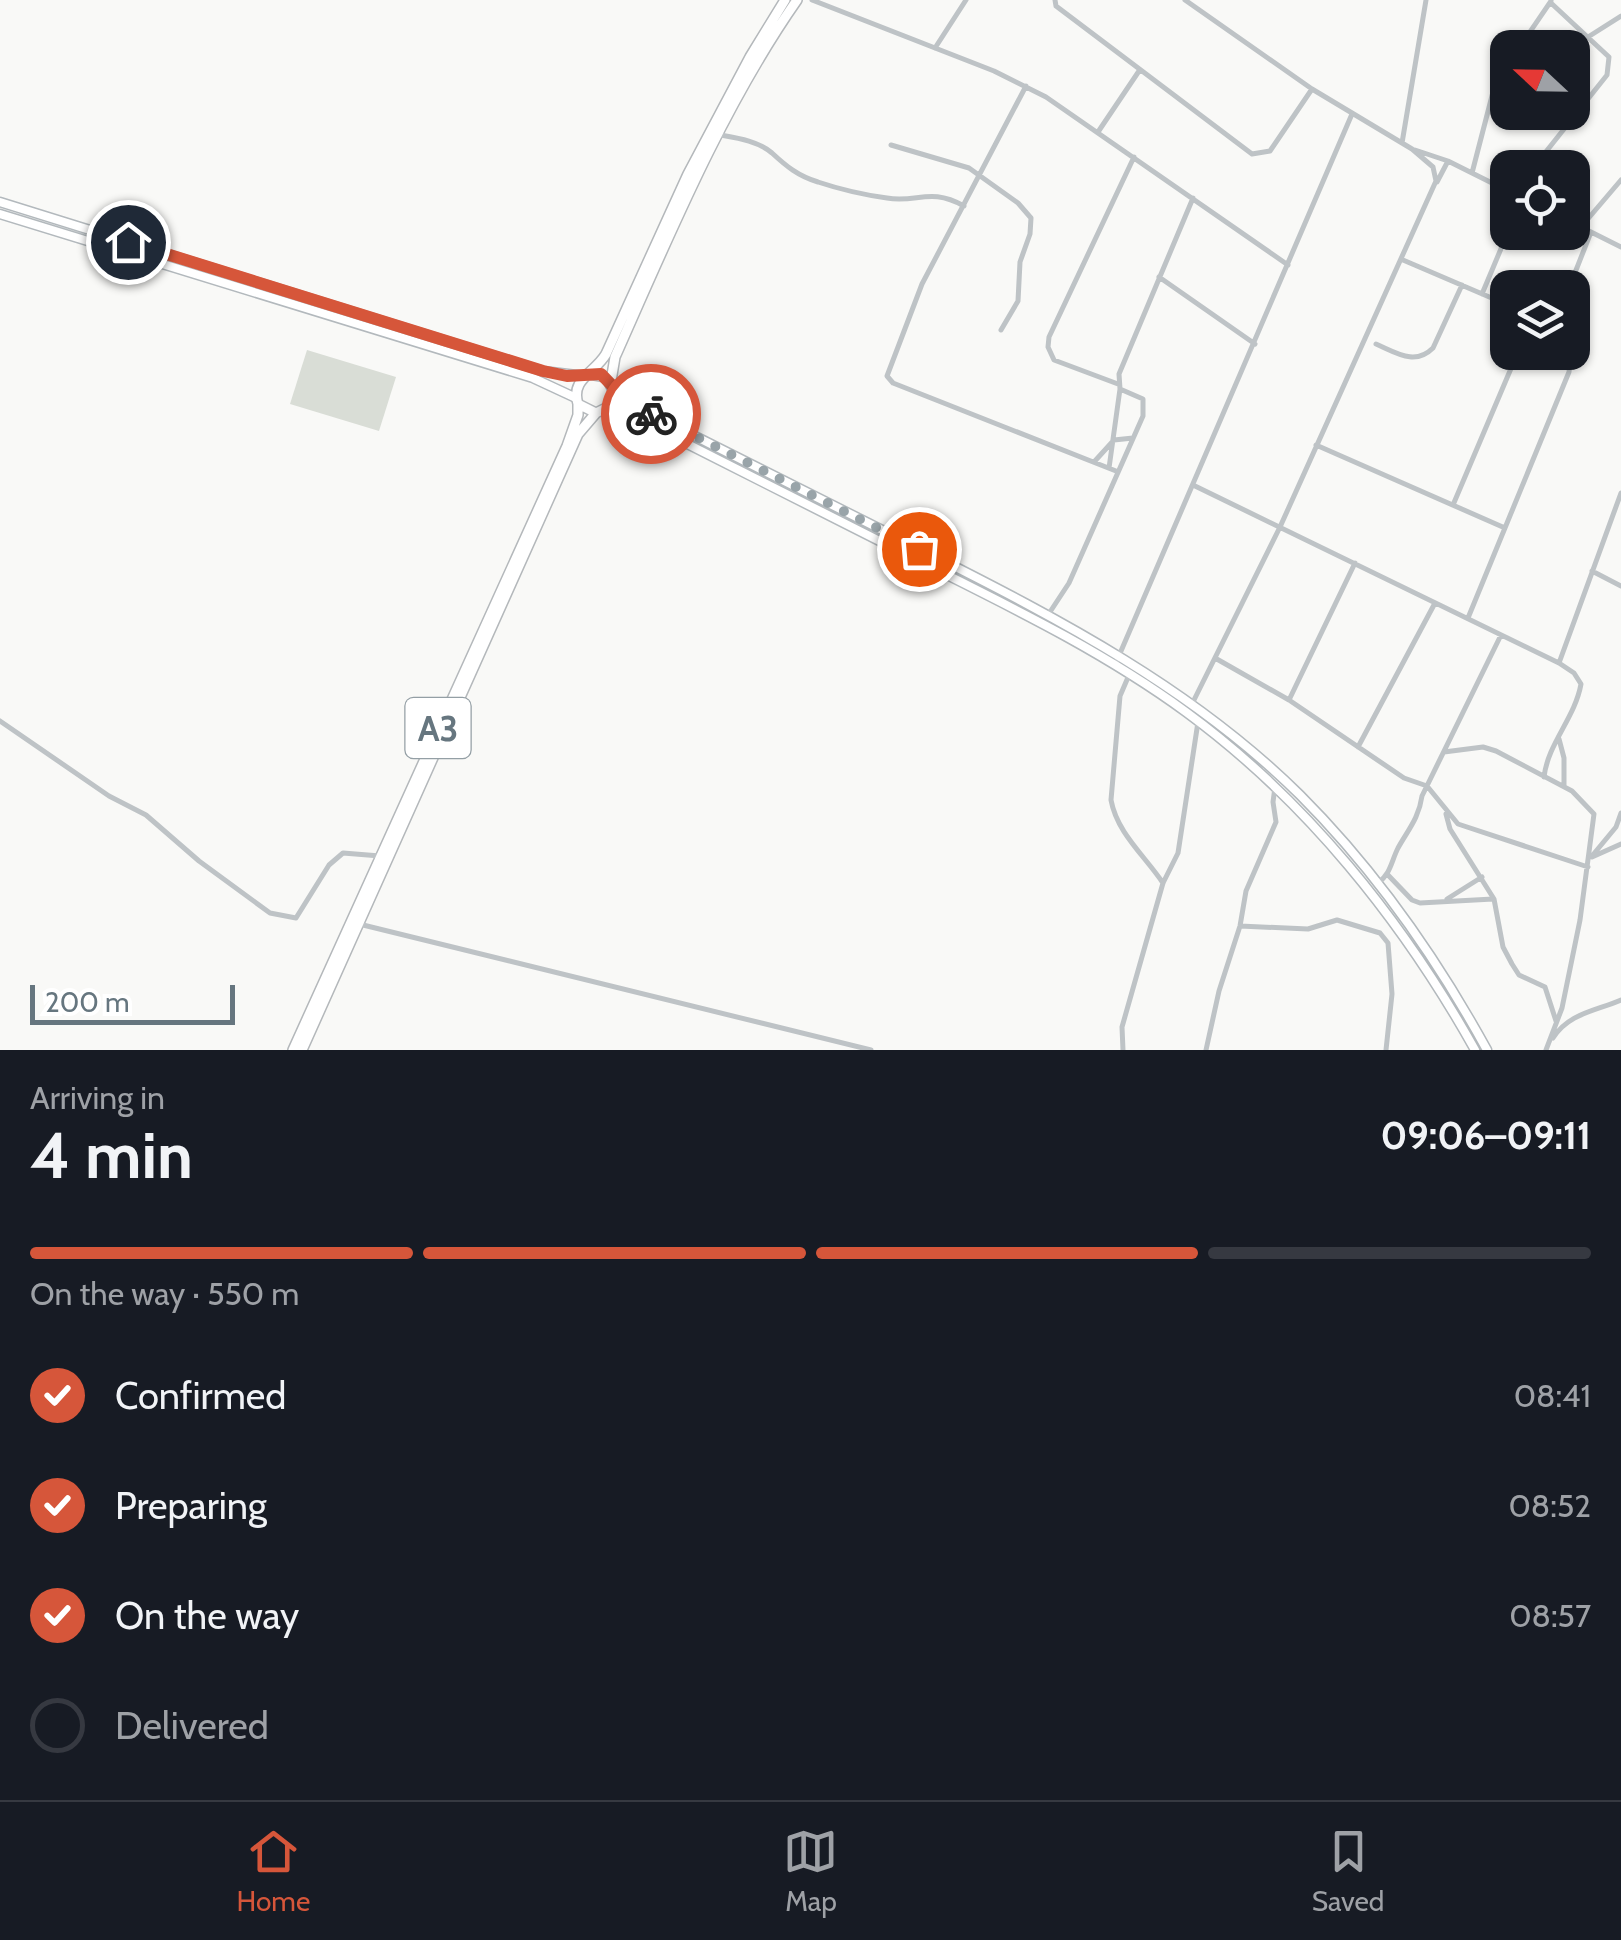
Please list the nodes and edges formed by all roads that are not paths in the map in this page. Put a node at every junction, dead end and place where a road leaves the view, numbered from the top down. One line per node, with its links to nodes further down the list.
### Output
1 (786, 0): 55 (highway, A3)
2 (797, 0): 23 (highway, A3)
3 (812, 0): 14 (street)
4 (966, 0): 14 (street)
5 (1055, 0): 17 (street)
6 (1185, 0): 19 (street)
7 (1426, 0): 24 (street)
8 (1551, 2): 10 (street); 11 (street)
9 (1621, 16): 12 (street)
10 (1532, 30)
11 (1581, 30)
12 (1590, 36)
13 (1590, 39): 15 (street)
14 (935, 48): 18 (street)
15 (1609, 57): 16 (street); 27 (street)
16 (1621, 64)
17 (1140, 71): 19 (street); 22 (street)
18 (1026, 86): 22 (street); 31 (street)
19 (1312, 89): 21 (street)
20 (1490, 104): 30 (street)
21 (1352, 114): 24 (street); 44 (street)
22 (1098, 132): 28 (street)
23 (720, 135): 37 (street); 56 (highway, A3)
24 (1402, 143): 26 (street)
25 (890, 145): 31 (street)
26 (1412, 150): 29 (street); 34 (street)
27 (1548, 150)
28 (1134, 157): 35 (street); 57 (street)
29 (1448, 162): 30 (street); 34 (street)
30 (1472, 173): 33 (street)
31 (980, 177): 37 (street); 50 (street)
32 (1621, 180): 39 (street)
33 (1490, 182)
34 (1434, 190): 43 (street)
35 (1193, 198): 44 (street); 46 (street)
36 (0, 202): 55 (main road)
37 (965, 206): 63 (street)
38 (0, 214): 58 (main road)
39 (1590, 216)
40 (1591, 232): 41 (street); 45 (street)
41 (1621, 246)
42 (1500, 250): 48 (street)
43 (1402, 260): 47 (street); 62 (street)
44 (1288, 265): 51 (street)
45 (1575, 270)
46 (1160, 277): 51 (street); 57 (street)
47 (1462, 285): 48 (street); 52 (street)
48 (1482, 294): 49 (street)
49 (1490, 297)
50 (1001, 330)
51 (1255, 344): 65 (street)
52 (1376, 344)
53 (1510, 370): 68 (street)
54 (1569, 370): 70 (street)
55 (587, 375): 56 (highway); 58 (highway, A3)
56 (612, 384): 59 (highway, A3); 75 (main road)
57 (1119, 386): 60 (street); 61 (street)
58 (577, 401): 59 (highway); 96 (highway, A3)
59 (600, 412): 79 (main road); 105 (highway, A3)
60 (1133, 438): 61 (street); 64 (street)
61 (1114, 440): 63 (street); 64 (street)
62 (1316, 446): 68 (street); 69 (street)
63 (1094, 462): 64 (street)
64 (1113, 469): 75 (street)
65 (1194, 486): 69 (street); 79 (street)
66 (1621, 493): 67 (street)
67 (1619, 504): 72 (street)
68 (1453, 505): 70 (street)
69 (1280, 527): 71 (street); 78 (street)
70 (1505, 528): 76 (street)
71 (1354, 563): 74 (street); 82 (street)
72 (1592, 571): 73 (street); 80 (street)
73 (1621, 586)
74 (1435, 603): 76 (street); 87 (street)
75 (1048, 615): 79 (main road)
76 (1468, 618): 77 (street)
77 (1501, 635): 80 (street); 88 (street)
78 (1215, 658): 82 (street); 83 (street)
79 (1118, 660): 81 (main road); 83 (main road)
80 (1559, 663): 86 (street)
81 (1130, 673): 85 (main road); 102 (street)
82 (1289, 700): 87 (street)
83 (1192, 704): 101 (main road)
84 (0, 721): 96 (street)
85 (1198, 722): 92 (main road); 102 (street)
86 (1559, 739): 89 (street); 91 (street)
87 (1358, 748): 90 (street)
88 (1444, 752): 89 (street); 90 (street)
89 (1544, 776): 91 (street)
90 (1428, 786): 93 (street); 99 (street)
91 (1564, 786): 97 (street)
92 (1275, 787): 106 (street); 116 (main road)
93 (1446, 811): 98 (street); 100 (street)
94 (1621, 812): 97 (street)
95 (1621, 844): 97 (street)
96 (380, 856): 105 (highway, A3)
97 (1590, 858): 98 (street)
98 (1588, 867): 108 (street)
99 (1388, 875): 101 (street); 104 (street)
100 (1482, 878): 103 (street); 104 (street)
101 (1378, 883): 117 (main road)
102 (1163, 884): 113 (street)
103 (1494, 898): 104 (street); 108 (street)
104 (1444, 901)
105 (354, 922): 110 (highway, A3); 111 (highway, A3); 112 (street)
106 (1240, 926): 114 (street); 115 (street)
107 (1621, 1000): 109 (street)
108 (1556, 1021): 109 (street)
109 (1547, 1047)
110 (292, 1050)
111 (302, 1050)
112 (871, 1050)
113 (1123, 1050)
114 (1206, 1050)
115 (1386, 1050)
116 (1475, 1050)
117 (1487, 1050)

